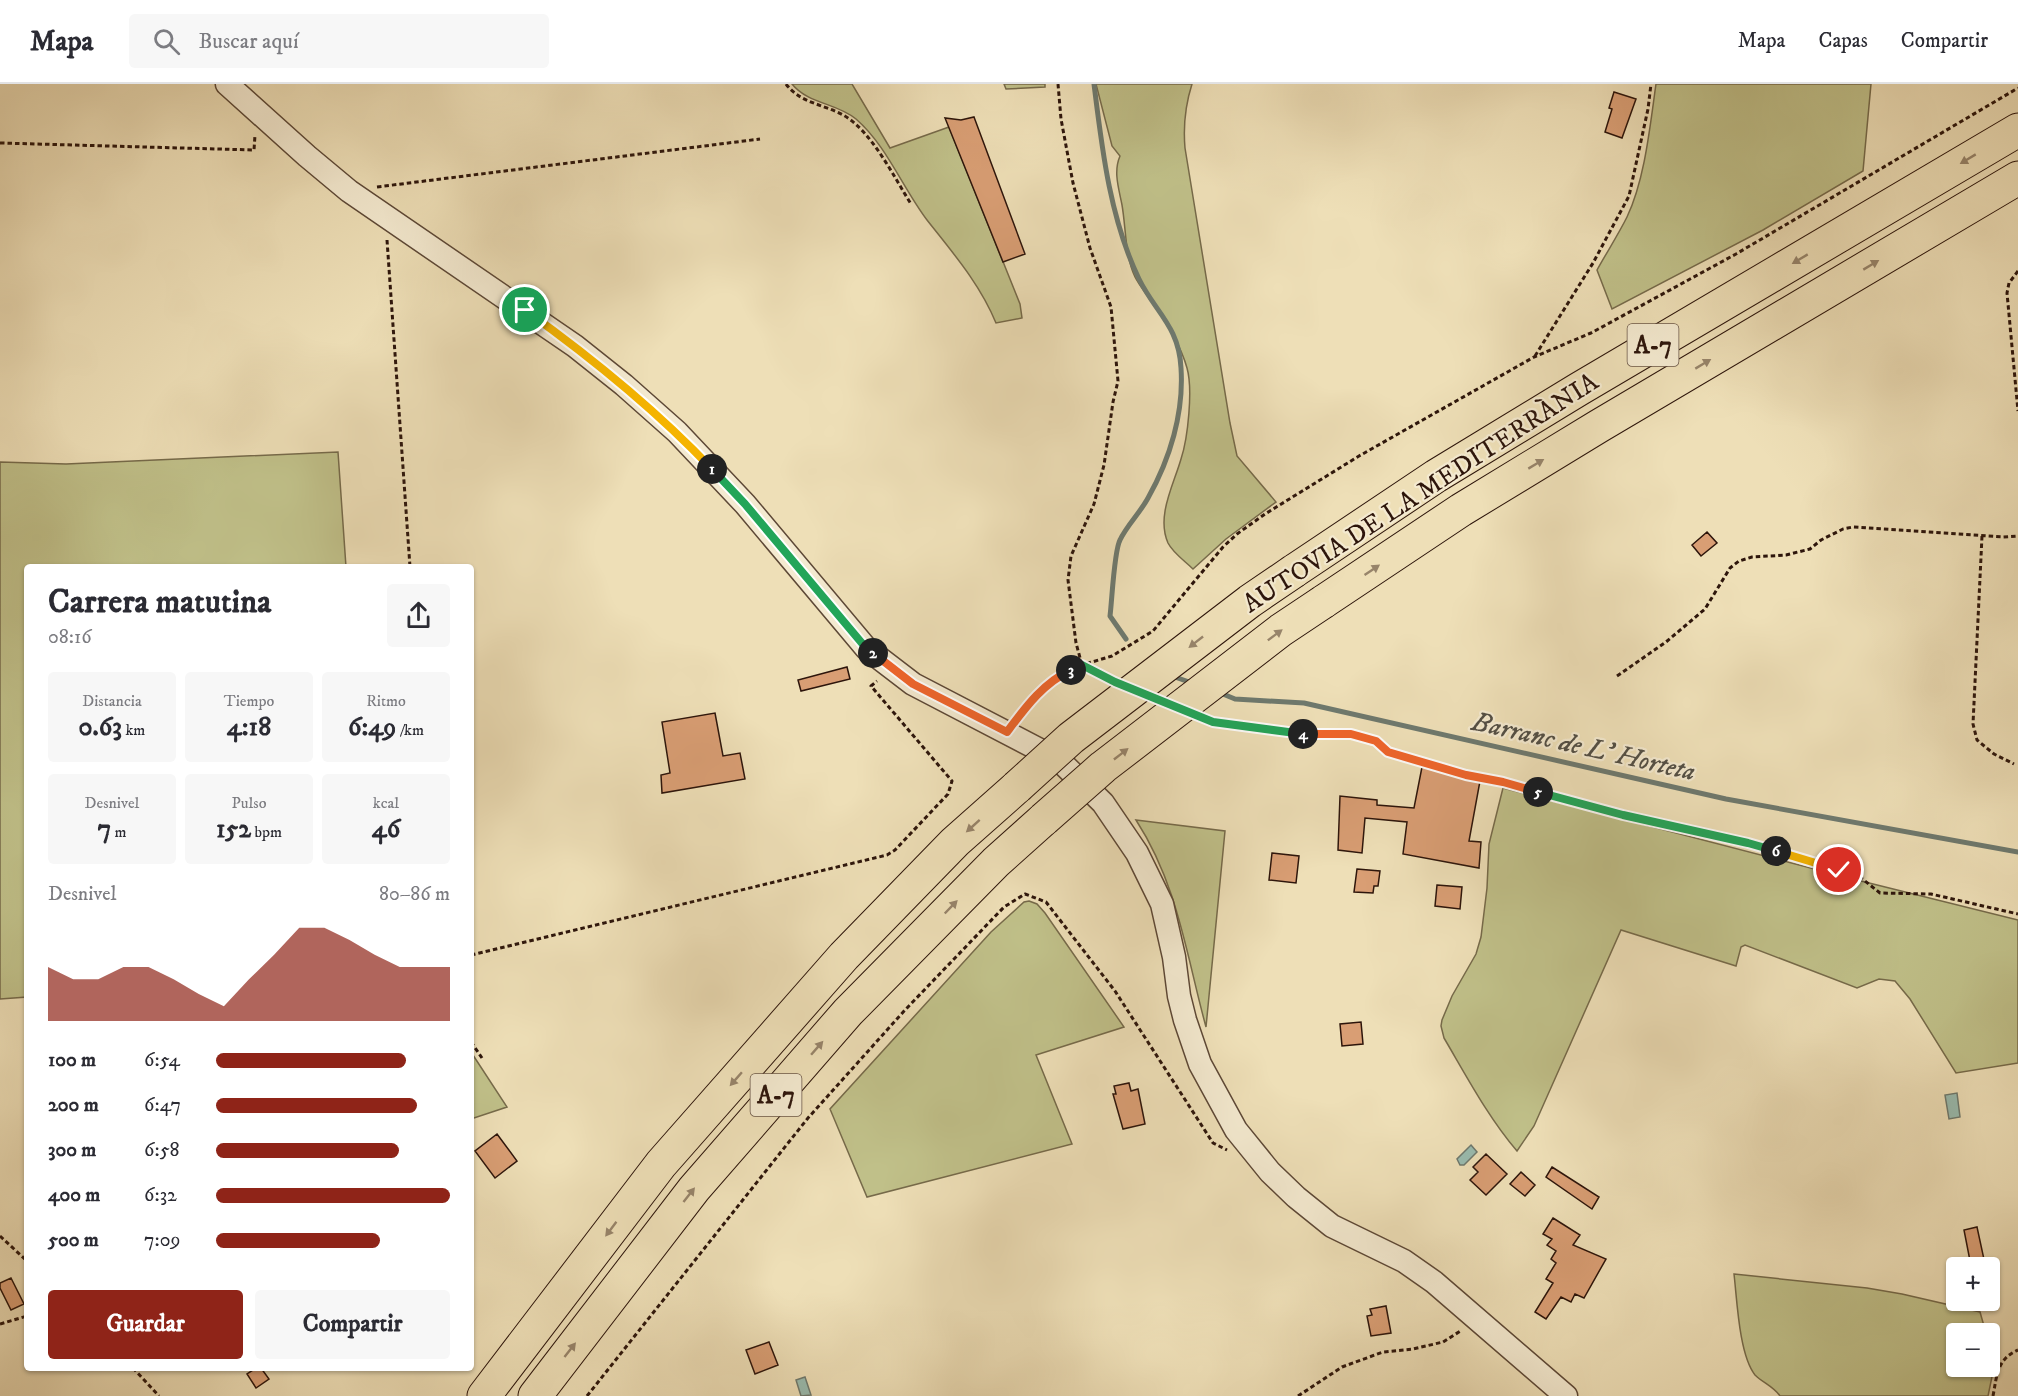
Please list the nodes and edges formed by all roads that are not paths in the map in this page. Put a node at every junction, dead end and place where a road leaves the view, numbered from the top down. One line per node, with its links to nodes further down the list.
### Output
1 (227, 84): 6 (street)
2 (2018, 130): 4 (highway, AUTOVIA DE LA MEDITERRÀNIA / A-7, one-way to 4, bridge)
3 (2018, 178): 5 (highway, AUTOVIA DE LA MEDITERRÀNIA / A-7, one-way to 3, bridge)
4 (484, 1396)
5 (535, 1396)
6 (1566, 1396)

